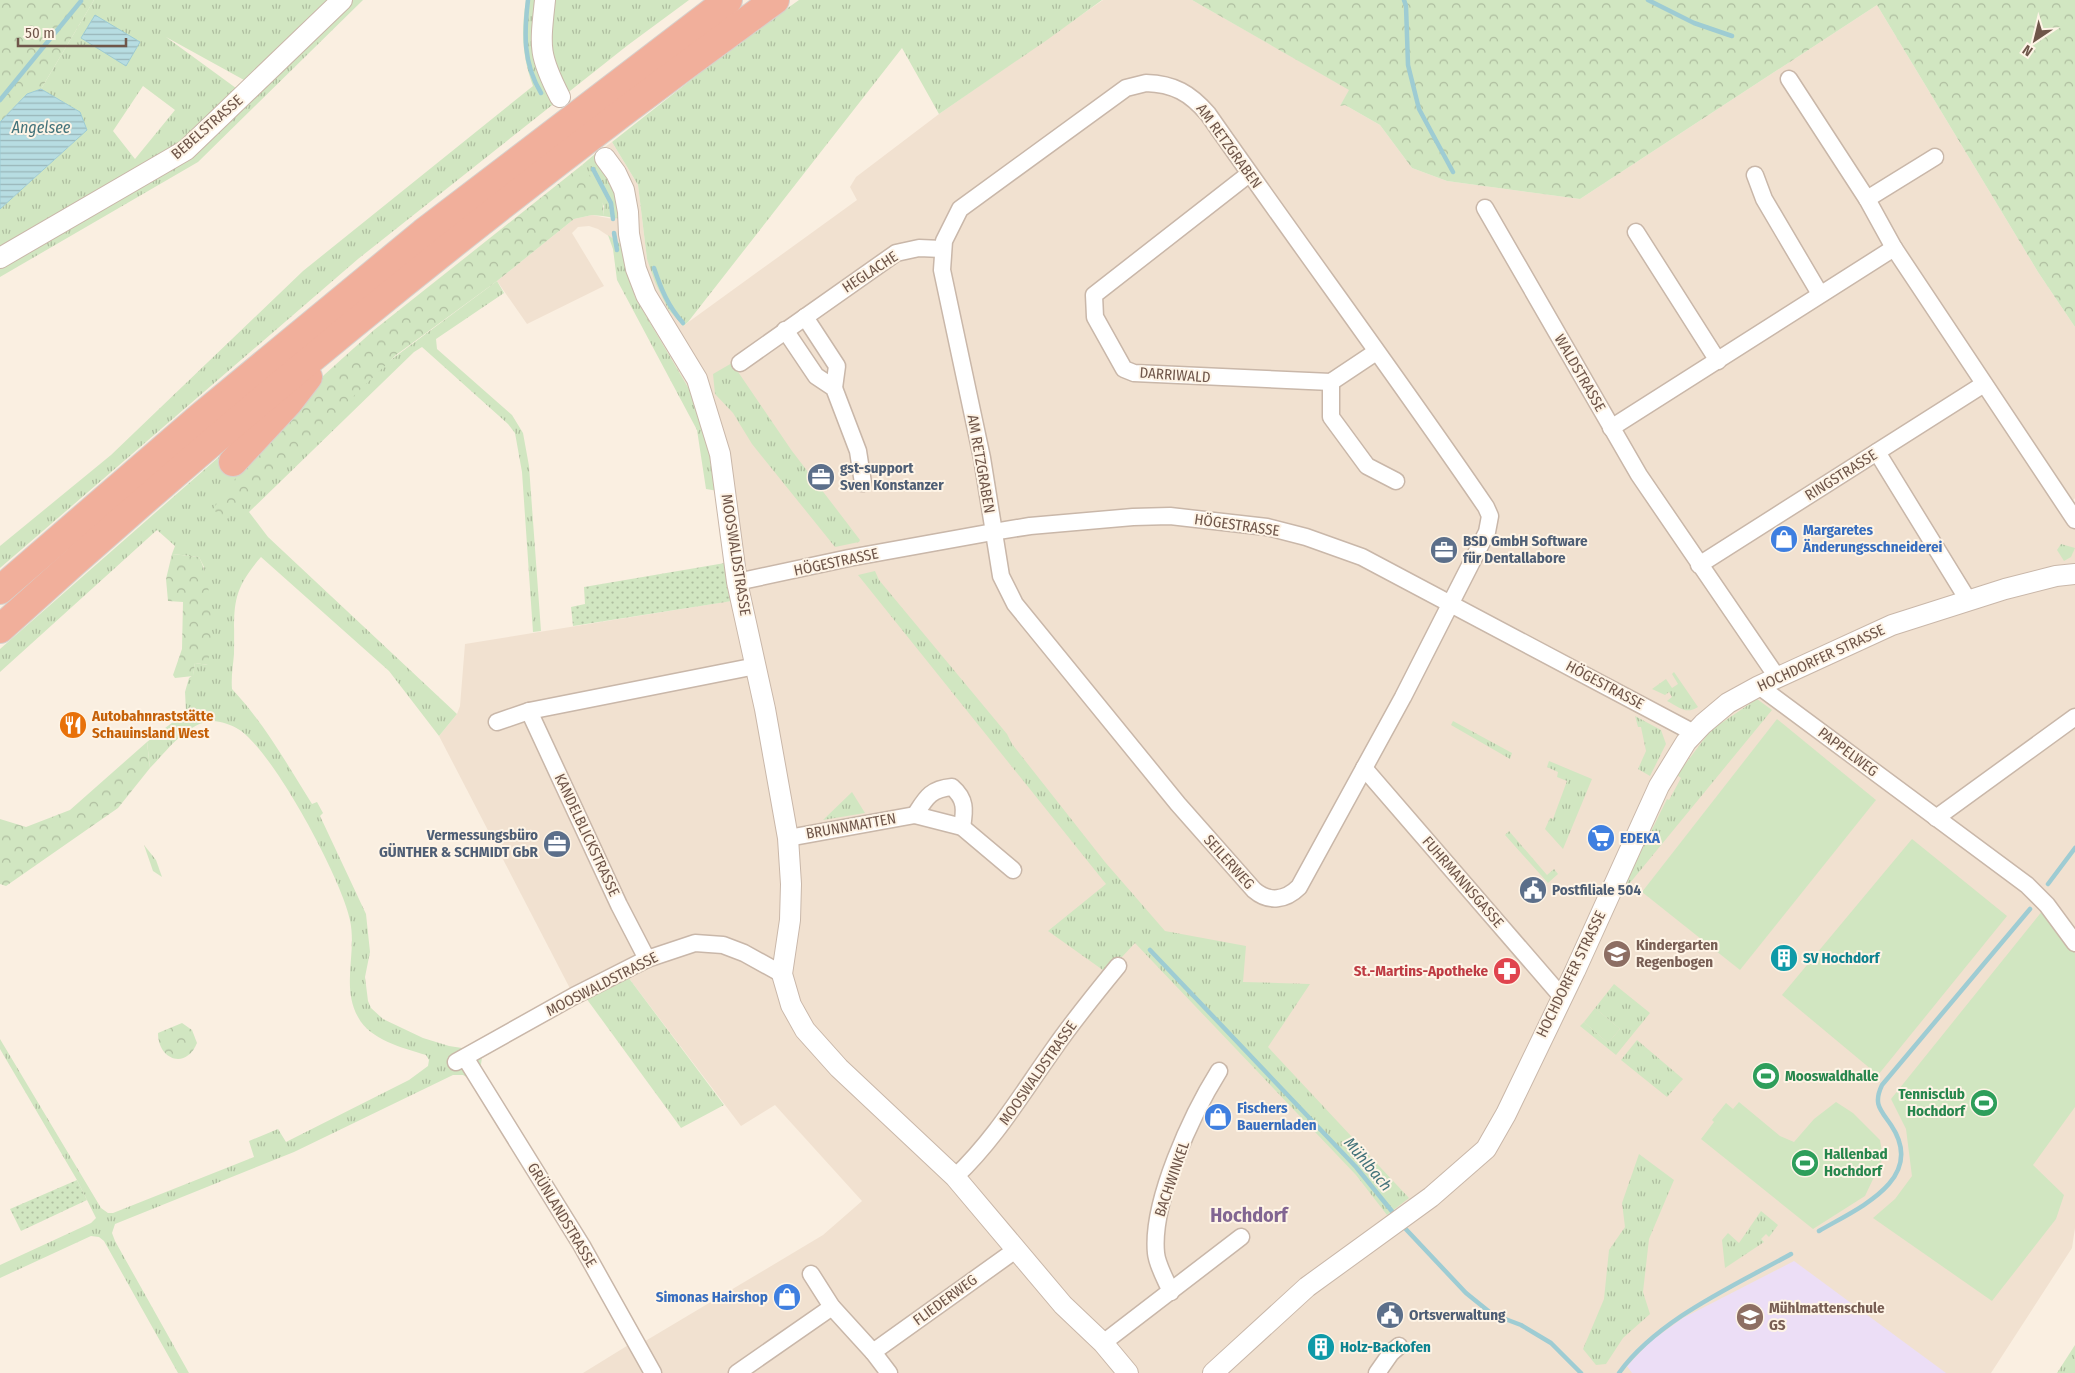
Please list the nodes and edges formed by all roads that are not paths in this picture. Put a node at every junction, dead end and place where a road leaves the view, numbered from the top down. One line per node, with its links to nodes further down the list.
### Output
1 (342, 0): 16 (street, BEBELSTRASSE)
2 (545, 0): 6 (street)
3 (728, 0): 37 (highway)
4 (775, 0): 20 (highway)
5 (1789, 80): 11 (street)
6 (560, 97)
7 (1935, 157): 11 (street)
8 (605, 158): 36 (street, MOOSWALDSTRASSE)
9 (1249, 174): 15 (street, AM RETZGRABEN); 21 (street, AM RETZGRABEN); 24 (street, DARRIWALD)
10 (1755, 176): 17 (street)
11 (1867, 199): 14 (street)
12 (1485, 208): 27 (street, WALDSTRASSE)
13 (1636, 232): 22 (street)
14 (1894, 248): 17 (street, WALDSTRASSE); 25 (street)
15 (942, 249): 18 (street, HEGLACHE); 33 (street, AM RETZGRABEN)
16 (0, 258)
17 (1820, 294): 22 (street, WALDSTRASSE)
18 (805, 317): 19 (street, HEGLACHE); 26 (street)
19 (785, 330): 23 (street, HEGLACHE); 26 (street)
20 (334, 341): 29 (highway); 40 (highway)
21 (1376, 352): 24 (street); 39 (street, AM RETZGRABEN)
22 (1718, 360): 27 (street, WALDSTRASSE)
23 (740, 364)
24 (1331, 382): 30 (street)
25 (1984, 384): 28 (street, RINGSTRASSE); 32 (street)
26 (834, 388): 31 (street)
27 (1611, 428): 34 (street)
28 (1877, 452): 34 (street, RINGSTRASSE); 38 (street)
29 (233, 462)
30 (1396, 480)
31 (863, 483)
32 (2075, 520)
33 (993, 532): 36 (street, HÖGESTRASSE); 39 (street, HÖGESTRASSE); 48 (street, SEILERWEG)
34 (1699, 565): 42 (street)
35 (2075, 574): 38 (street, HOCHDORFER STRASSE)
36 (737, 582): 41 (street, MOOSWALDSTRASSE)
37 (0, 590)
38 (1968, 600): 42 (street, HOCHDORFER STRASSE)
39 (1451, 603): 47 (street, HÖGESTRASSE); 48 (street, SEILERWEG)
40 (0, 629)
41 (756, 666): 44 (street); 52 (street, MOOSWALDSTRASSE)
42 (1777, 677): 43 (street, HOCHDORFER STRASSE)
43 (1759, 686): 47 (street, HOCHDORFER STRASSE); 50 (street, PAPPELWEG)
44 (528, 711): 46 (street); 55 (street, KANDELBLICKSTRASSE)
45 (2075, 717): 50 (street)
46 (497, 722)
47 (1694, 733): 58 (street, HOCHDORFER STRASSE)
48 (1364, 768): 58 (street, FUHRMANNSGASSE)
49 (915, 815): 51 (street, BRUNNMATTEN); 51 (street, BRUNNMATTEN); 52 (street, BRUNNMATTEN)
50 (1936, 818): 54 (street, PAPPELWEG)
51 (962, 827): 53 (street, BRUNNMATTEN)
52 (788, 838): 57 (street, MOOSWALDSTRASSE)
53 (1013, 870)
54 (2075, 943)
55 (647, 959): 57 (street, MOOSWALDSTRASSE); 59 (street, MOOSWALDSTRASSE)
56 (1118, 966): 61 (street, MOOSWALDSTRASSE)
57 (782, 974): 61 (street, MOOSWALDSTRASSE)
58 (1562, 997): 74 (street, HOCHDORFER STRASSE)
59 (461, 1061): 70 (street, GRÜNLANDSTRASSE)
60 (1219, 1071): 65 (street, BACHWINKEL)
61 (955, 1176): 63 (street, MOOSWALDSTRASSE)
62 (1241, 1237): 65 (street)
63 (1017, 1249): 67 (street, MOOSWALDSTRASSE); 69 (street, FLIEDERWEG)
64 (811, 1274): 66 (street)
65 (1171, 1292): 67 (street)
66 (832, 1308): 69 (street); 71 (street)
67 (1103, 1343): 73 (street, MOOSWALDSTRASSE)
68 (1399, 1346): 75 (street)
69 (873, 1352): 72 (street)
70 (653, 1373)
71 (737, 1373)
72 (888, 1373)
73 (1128, 1373)
74 (1213, 1373)
75 (1377, 1373)

